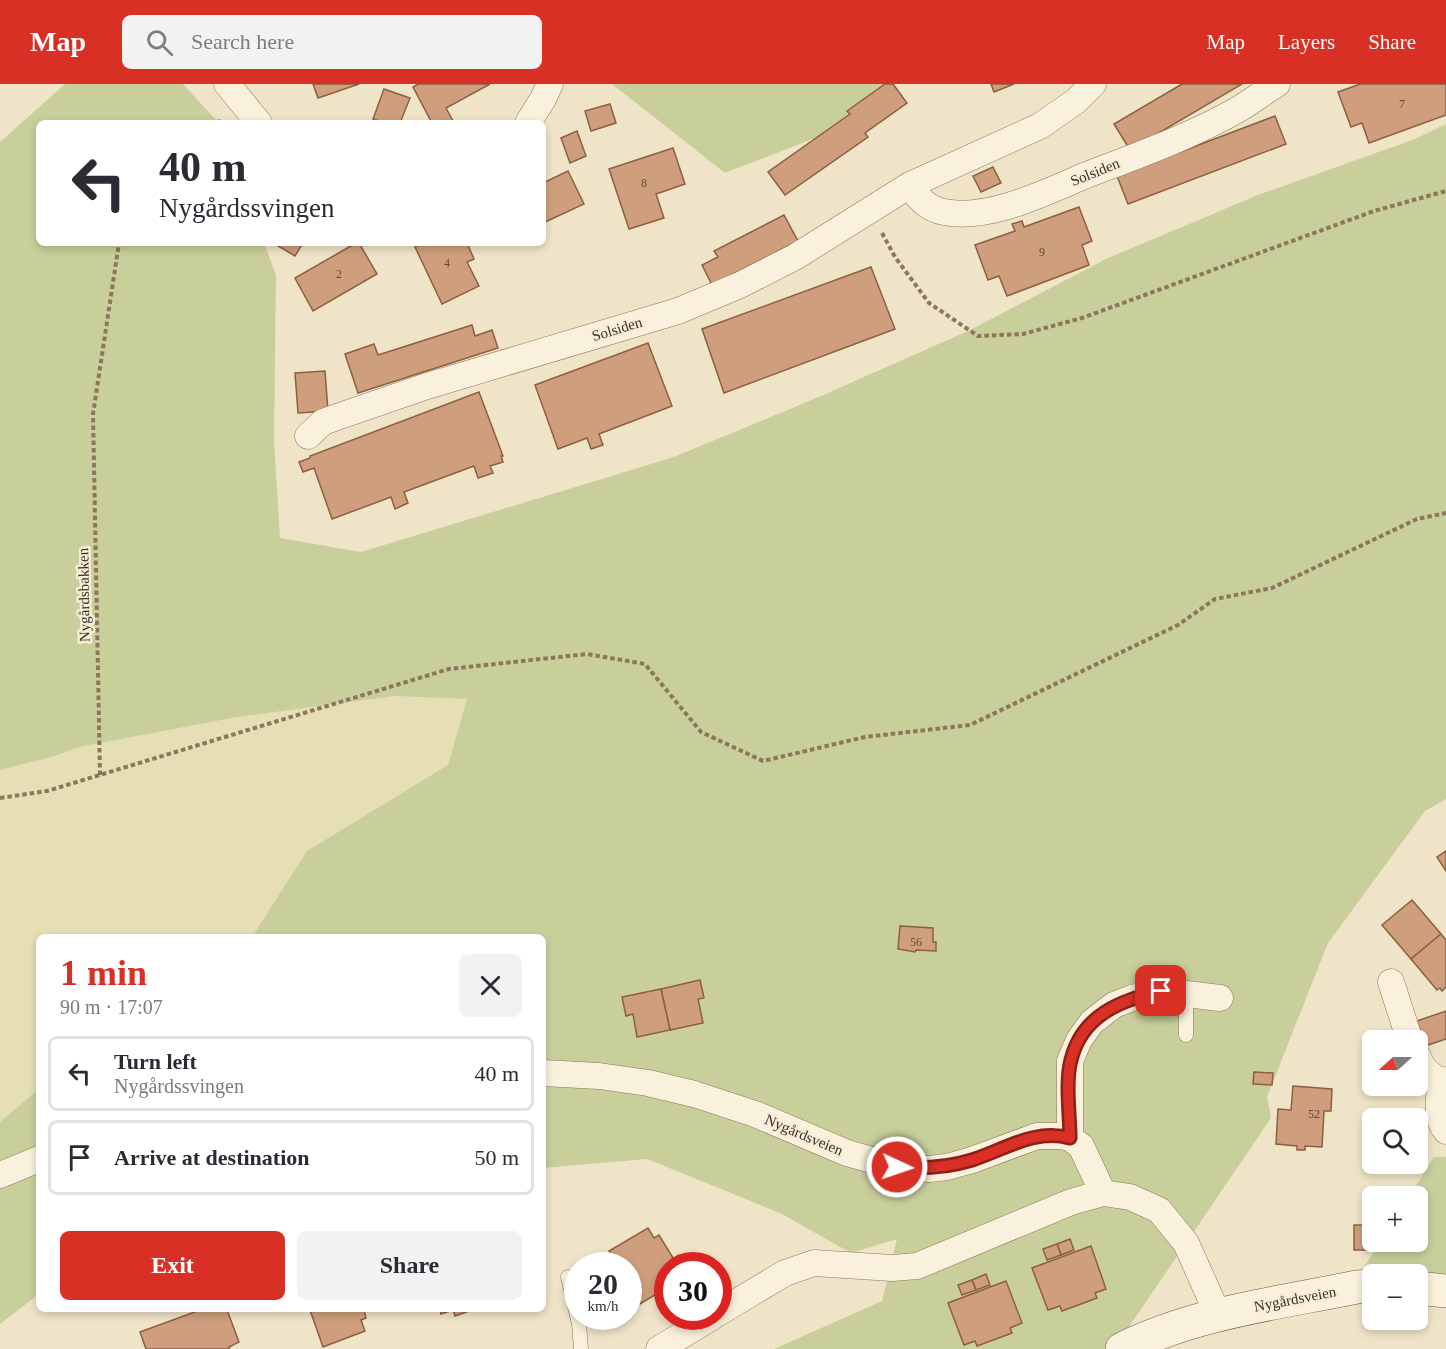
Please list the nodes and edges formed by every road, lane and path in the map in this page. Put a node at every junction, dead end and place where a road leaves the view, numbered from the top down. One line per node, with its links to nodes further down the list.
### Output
1 (226, 84): 5 (street)
2 (550, 84): 6 (street)
3 (1093, 84): 7 (street, Solsiden)
4 (1277, 84): 7 (street, Solsiden)
5 (256, 120)
6 (530, 120)
7 (910, 185): 9 (street, Solsiden)
8 (1446, 191): 9 (path)
9 (870, 210): 11 (street, Solsiden)
10 (119, 246): 13 (path, Nygårdsbakken)
11 (308, 436)
12 (1446, 513): 13 (path)
13 (100, 775): 14 (path)
14 (0, 798)
15 (1391, 982): 18 (street)
16 (1186, 996): 17 (street); 19 (lane); 24 (street)
17 (1220, 998)
18 (1406, 1030)
19 (1186, 1035)
20 (1428, 1071): 22 (street)
21 (546, 1073): 24 (street, Nygårdsveien)
22 (1444, 1082): 23 (street)
23 (1446, 1131)
24 (1070, 1138): 27 (street)
25 (36, 1160): 26 (street)
26 (0, 1175)
27 (1103, 1193): 31 (street); 32 (street)
28 (1362, 1288): 32 (main road, Nygårdsveien)
29 (1428, 1289): 30 (main road)
30 (1446, 1291)
31 (732, 1305)
32 (1218, 1315): 37 (main road, Nygårdsveien)
33 (579, 1330): 35 (lane)
34 (690, 1330): 36 (street)
35 (581, 1349)
36 (659, 1349)
37 (1122, 1349)

